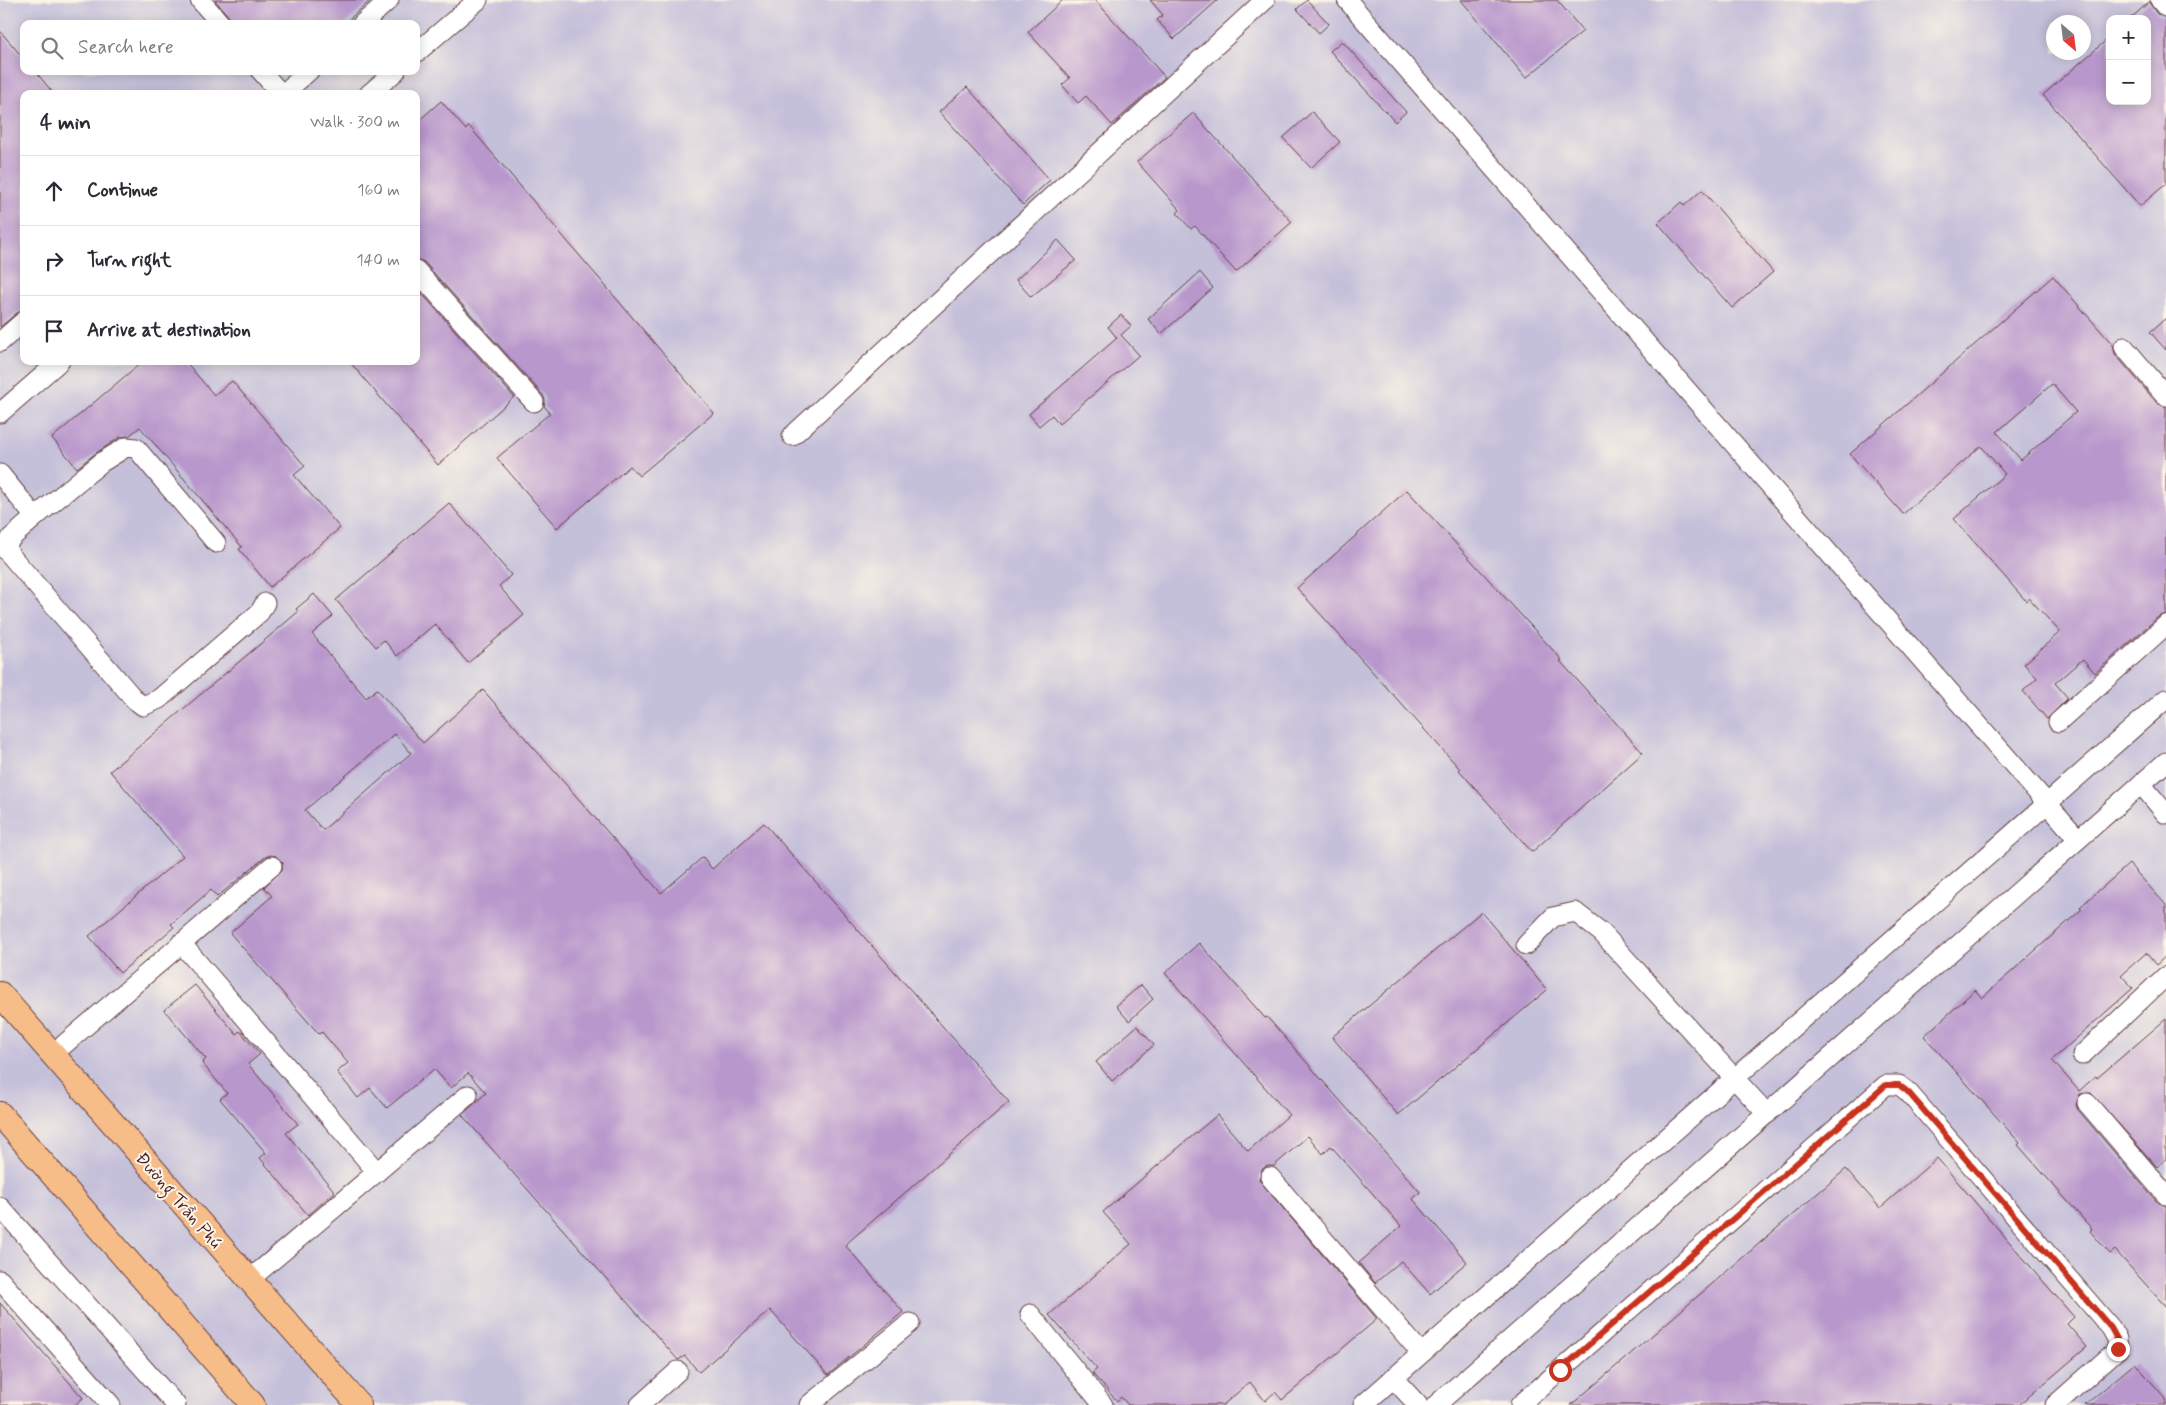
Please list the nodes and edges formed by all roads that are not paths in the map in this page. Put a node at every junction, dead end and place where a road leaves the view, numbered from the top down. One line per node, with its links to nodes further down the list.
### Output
1 (200, 0): 8 (street)
2 (389, 0): 9 (street)
3 (478, 0): 10 (street)
4 (1265, 0): 25 (street)
5 (1347, 0): 35 (street)
6 (2160, 0): 7 (street)
7 (2166, 6)
8 (217, 20)
9 (366, 20)
10 (420, 50)
11 (265, 75): 14 (street)
12 (304, 75): 15 (street)
13 (391, 75): 16 (street)
14 (279, 90)
15 (287, 90)
16 (375, 90)
17 (420, 274): 23 (street)
18 (20, 324): 19 (street)
19 (0, 342)
20 (2124, 347): 22 (street)
21 (55, 365): 24 (street)
22 (2166, 396)
23 (534, 402)
24 (0, 413)
25 (792, 436)
26 (0, 474): 27 (street)
27 (35, 517): 28 (street); 29 (street)
28 (216, 543)
29 (265, 603)
30 (2166, 625): 32 (street)
31 (2166, 699): 35 (street)
32 (2058, 722)
33 (2166, 762): 34 (street)
34 (2141, 784): 36 (street); 37 (street)
35 (2046, 804): 37 (street); 45 (street)
36 (2166, 814)
37 (2078, 839): 49 (street)
38 (272, 866): 39 (street)
39 (181, 943): 43 (street); 50 (street)
40 (1526, 945): 45 (street)
41 (2166, 976): 44 (street)
42 (0, 994): 43 (main road, Đường Trần Phú)
43 (53, 1054): 55 (main road, Đường Trần Phú)
44 (2082, 1055)
45 (1734, 1079): 49 (street); 58 (street)
46 (468, 1095): 50 (street)
47 (2086, 1103): 52 (street)
48 (0, 1114): 63 (main road)
49 (1766, 1114): 70 (street)
50 (377, 1172): 55 (street)
51 (1270, 1177): 58 (street)
52 (2166, 1195)
53 (0, 1207): 62 (street)
54 (0, 1280): 61 (street)
55 (249, 1280): 64 (main road, Đường Trần Phú)
56 (1030, 1314): 67 (street)
57 (910, 1322): 66 (street)
58 (1422, 1353): 60 (street)
59 (678, 1371): 65 (street)
60 (1393, 1378): 68 (street); 69 (street)
61 (111, 1405)
62 (176, 1405)
63 (253, 1405)
64 (359, 1405)
65 (640, 1405)
66 (809, 1405)
67 (1104, 1405)
68 (1363, 1405)
69 (1418, 1405)
70 (1436, 1405)
71 (1520, 1405): 72 (street)
72 (2055, 1405)

